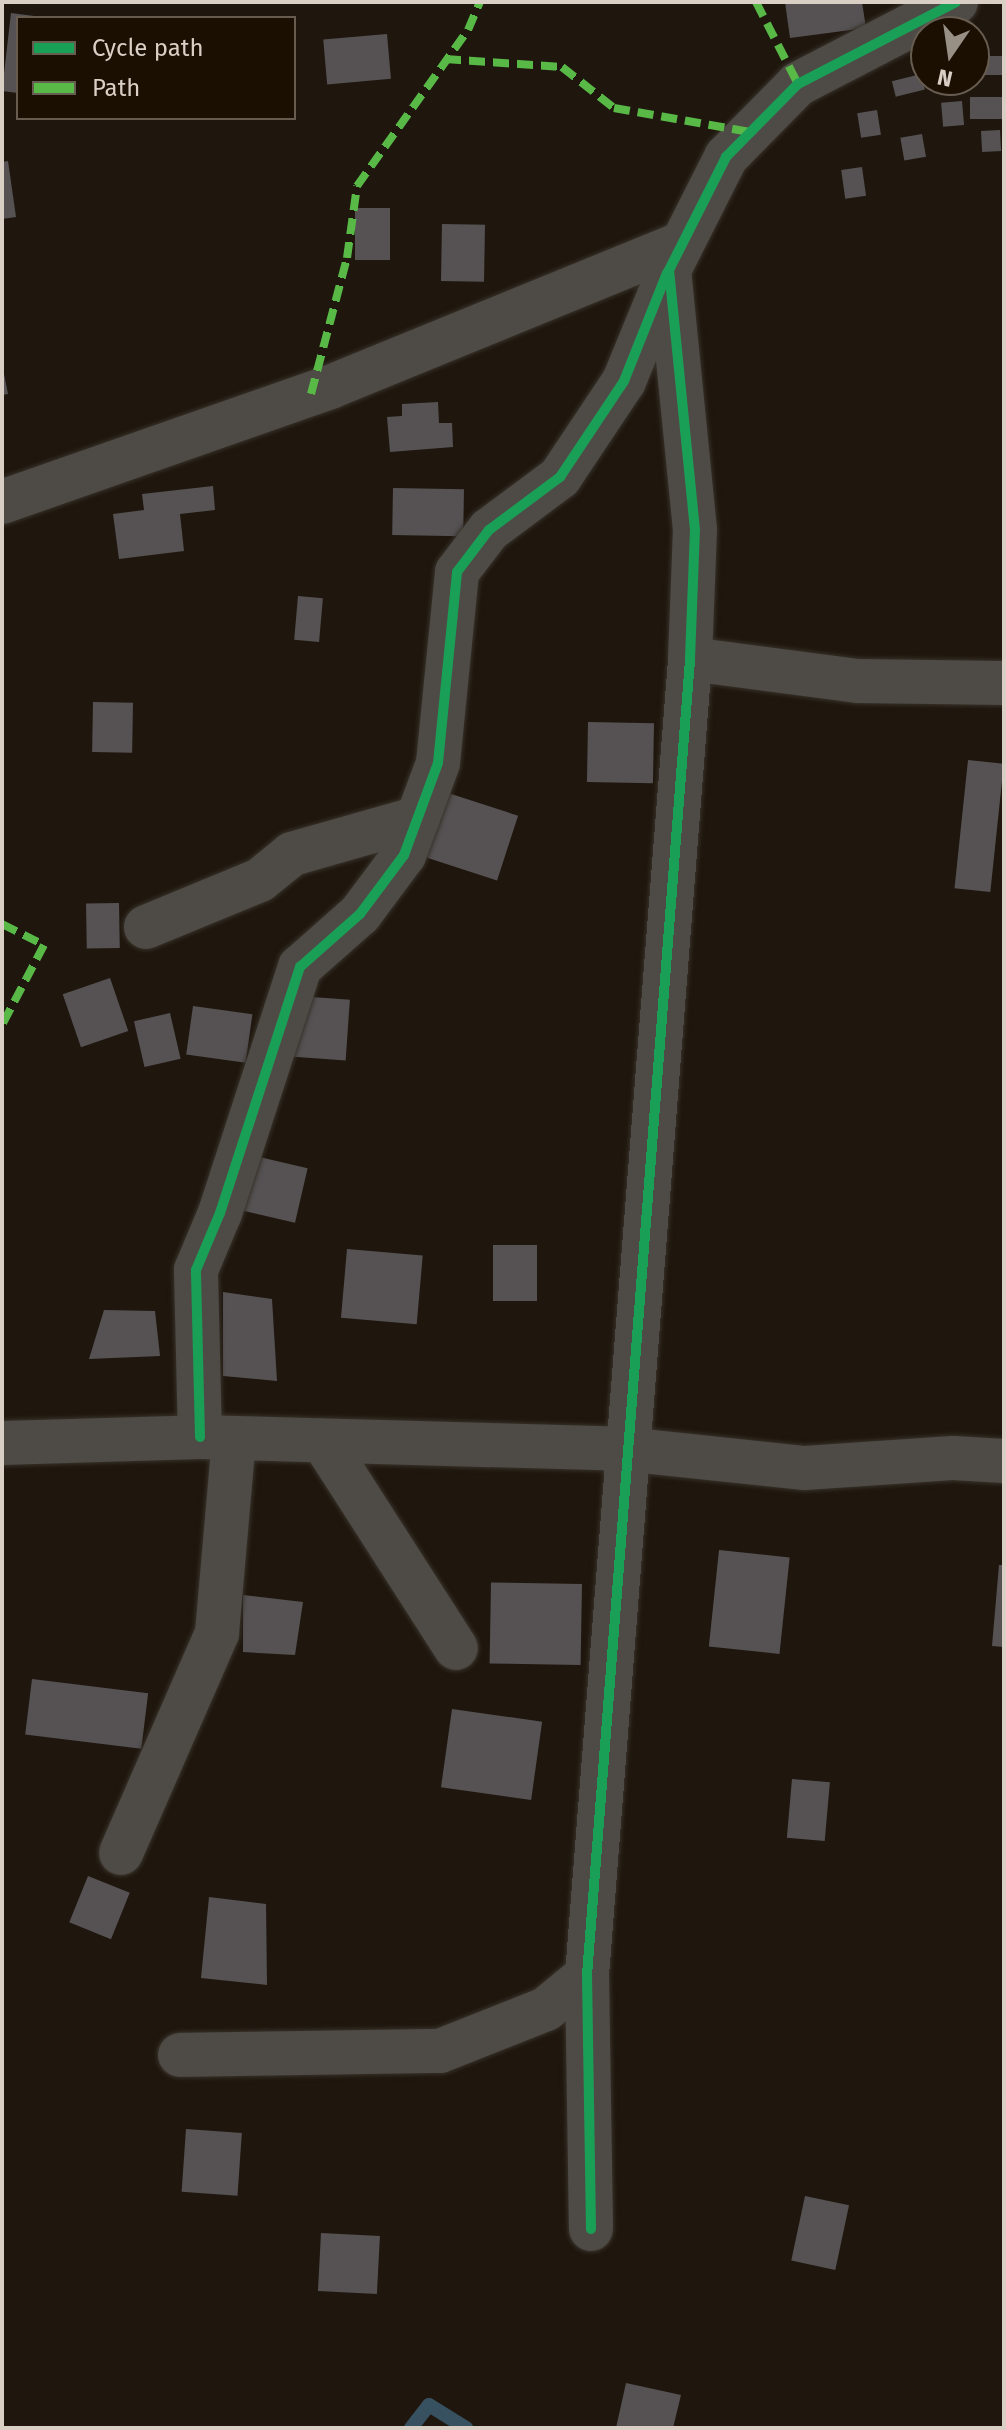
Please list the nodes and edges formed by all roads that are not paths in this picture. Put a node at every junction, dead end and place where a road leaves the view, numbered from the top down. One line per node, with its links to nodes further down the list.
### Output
1 (956, 2): 2 (street)
2 (675, 257): 3 (street); 4 (street); 6 (street)
3 (2, 502)
4 (690, 659): 5 (street); 11 (street)
5 (1004, 683)
6 (418, 818): 7 (street); 8 (street)
7 (146, 927)
8 (217, 1438): 9 (street); 10 (street); 14 (street)
9 (323, 1441): 11 (street); 13 (street)
10 (2, 1443)
11 (624, 1449): 12 (street); 15 (street)
12 (1004, 1461)
13 (456, 1648)
14 (121, 1853)
15 (587, 1975): 16 (street); 17 (street)
16 (180, 2055)
17 (591, 2229)

